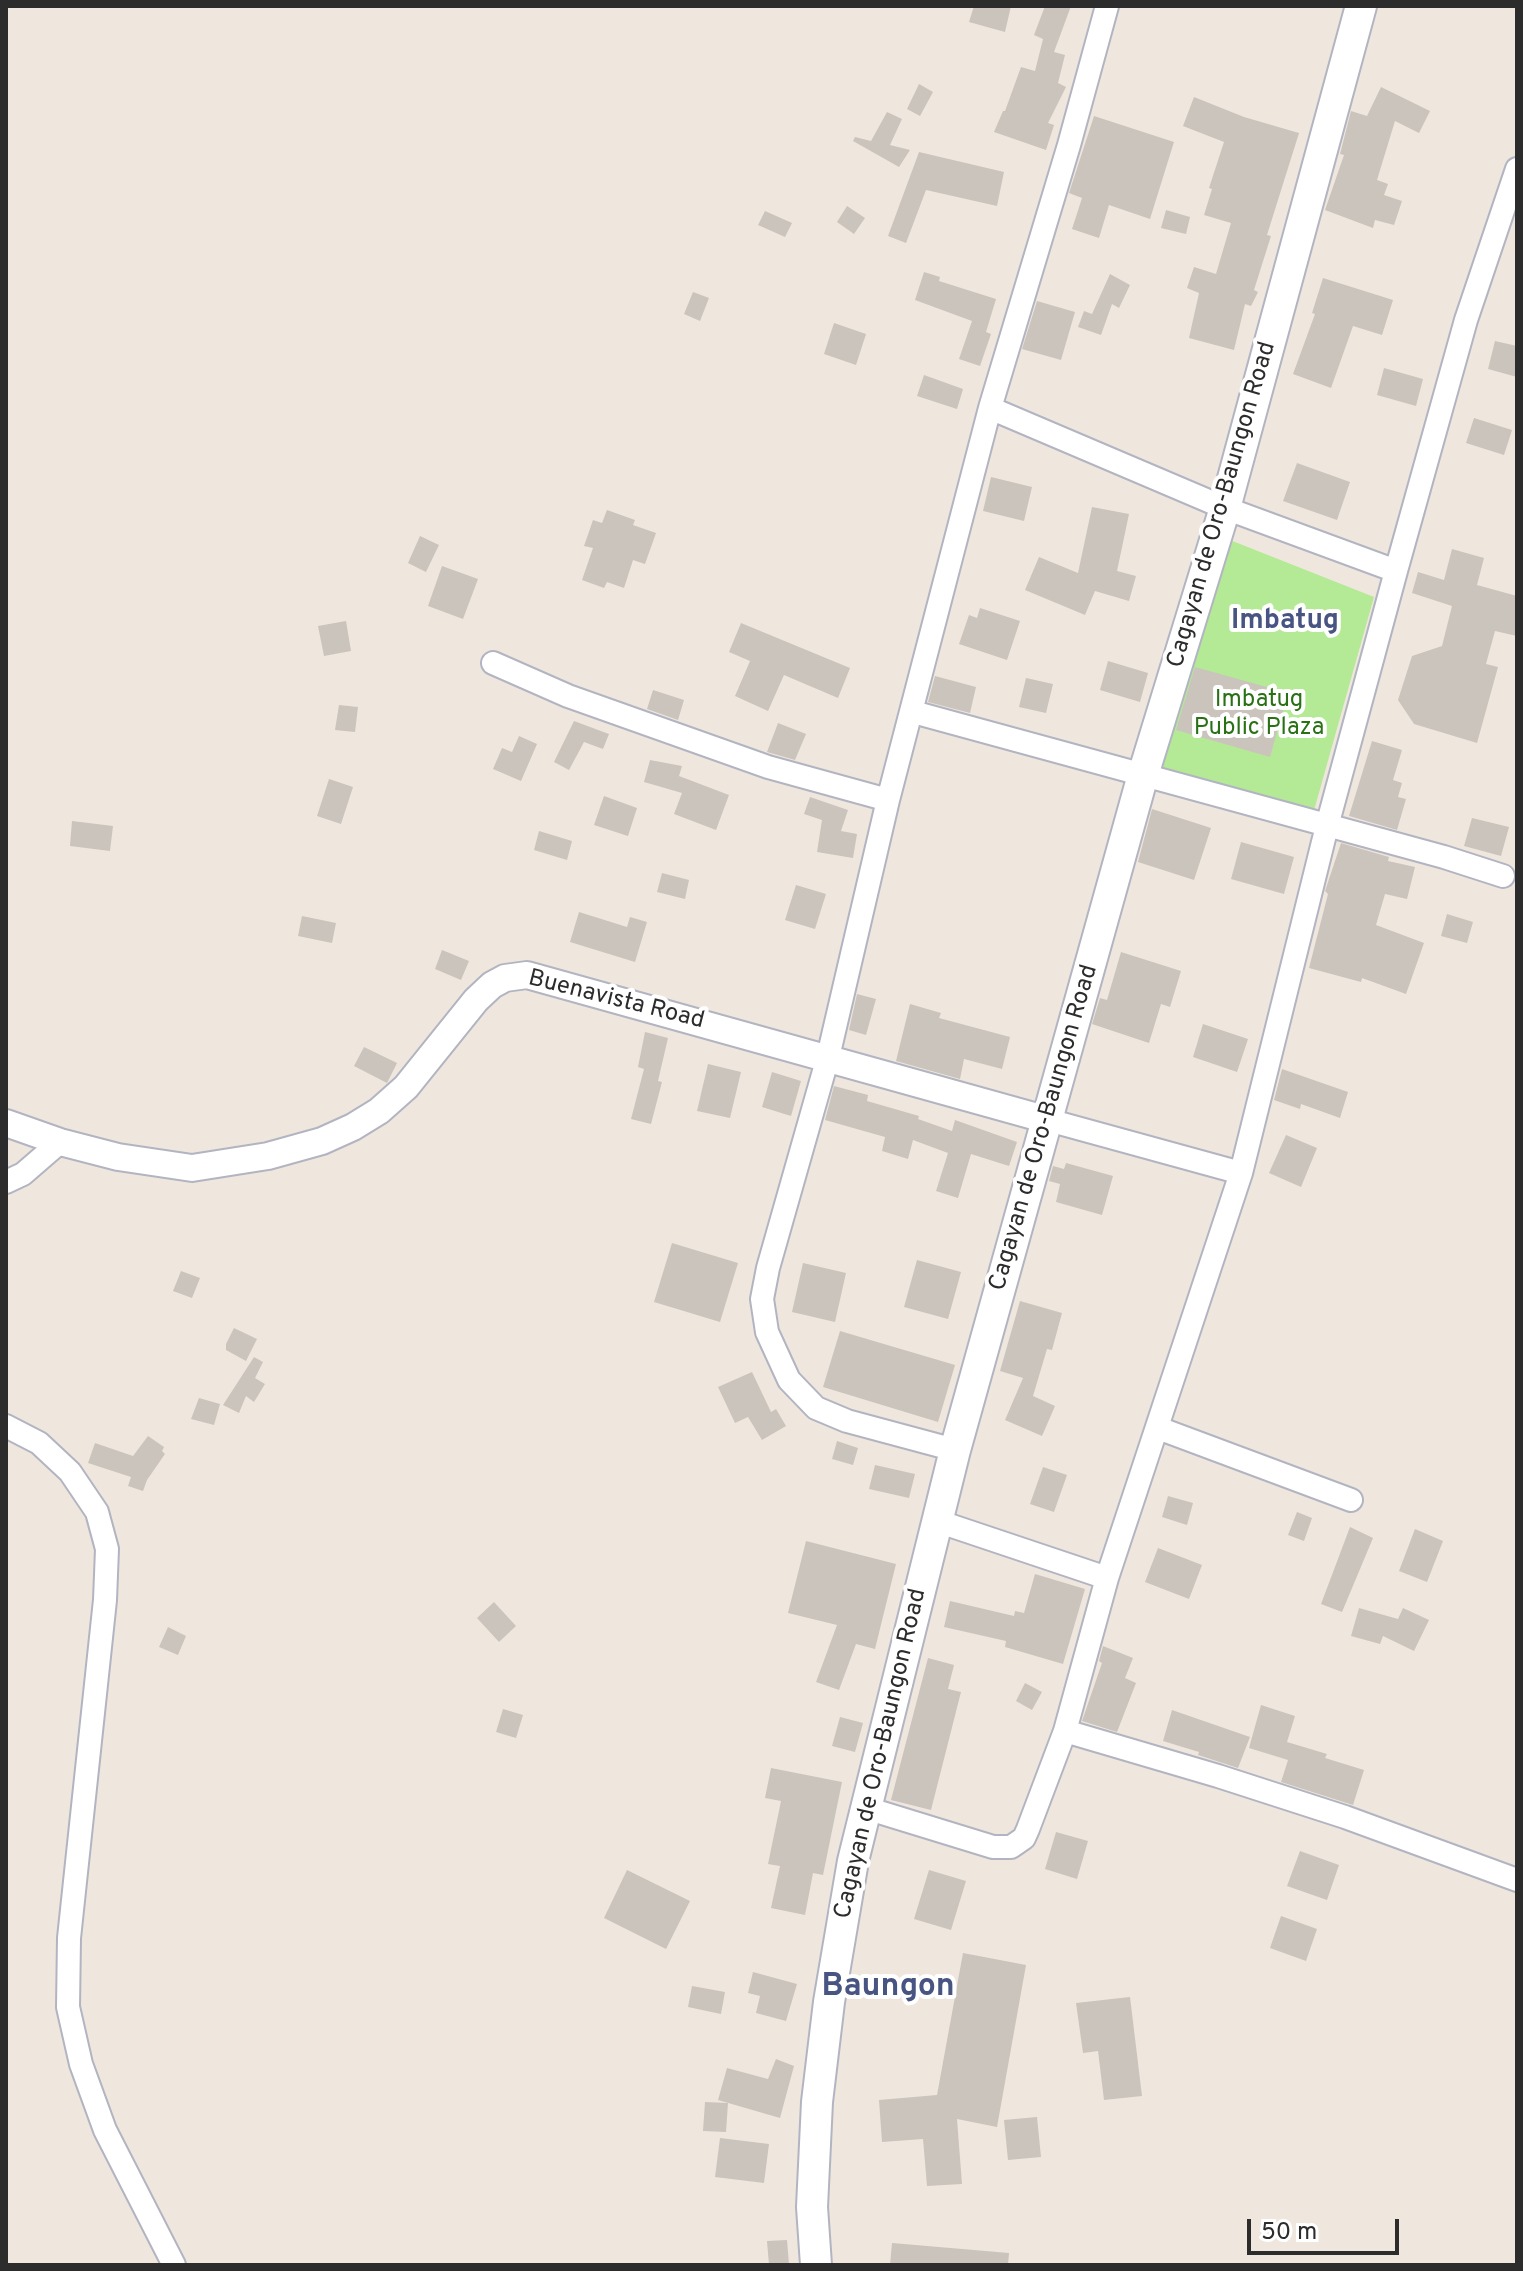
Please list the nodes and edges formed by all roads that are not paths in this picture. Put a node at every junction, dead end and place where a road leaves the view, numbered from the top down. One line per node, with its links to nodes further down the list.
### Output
1 (1107, 6): 4 (street)
2 (1361, 6): 5 (main road, Cagayan de Oro-Baungon Road)
3 (1517, 169): 6 (street)
4 (990, 408): 5 (street); 8 (street)
5 (1225, 508): 6 (street); 9 (main road, Cagayan de Oro-Baungon Road)
6 (1396, 571): 11 (street)
7 (493, 663): 10 (street)
8 (913, 712): 9 (street); 10 (street)
9 (1143, 775): 11 (street); 14 (main road, Cagayan de Oro-Baungon Road)
10 (888, 800): 13 (street)
11 (1327, 826): 12 (street); 17 (street)
12 (1503, 876)
13 (828, 1057): 14 (street, Buenavista Road); 16 (street, Buenavista Road); 21 (street)
14 (1048, 1120): 17 (street); 21 (main road, Cagayan de Oro-Baungon Road)
15 (6, 1123): 16 (street, Buenavista Road)
16 (60, 1142): 18 (street)
17 (1241, 1173): 20 (street)
18 (6, 1182)
19 (6, 1426): 28 (street)
20 (1158, 1428): 22 (street); 24 (street)
21 (955, 1450): 23 (main road, Cagayan de Oro-Baungon Road)
22 (1351, 1500)
23 (937, 1521): 24 (street); 26 (main road, Cagayan de Oro-Baungon Road)
24 (1107, 1578): 25 (street)
25 (1065, 1731): 26 (street); 27 (street)
26 (866, 1808): 29 (main road, Cagayan de Oro-Baungon Road)
27 (1517, 1880)
28 (174, 2265)
29 (816, 2265)

